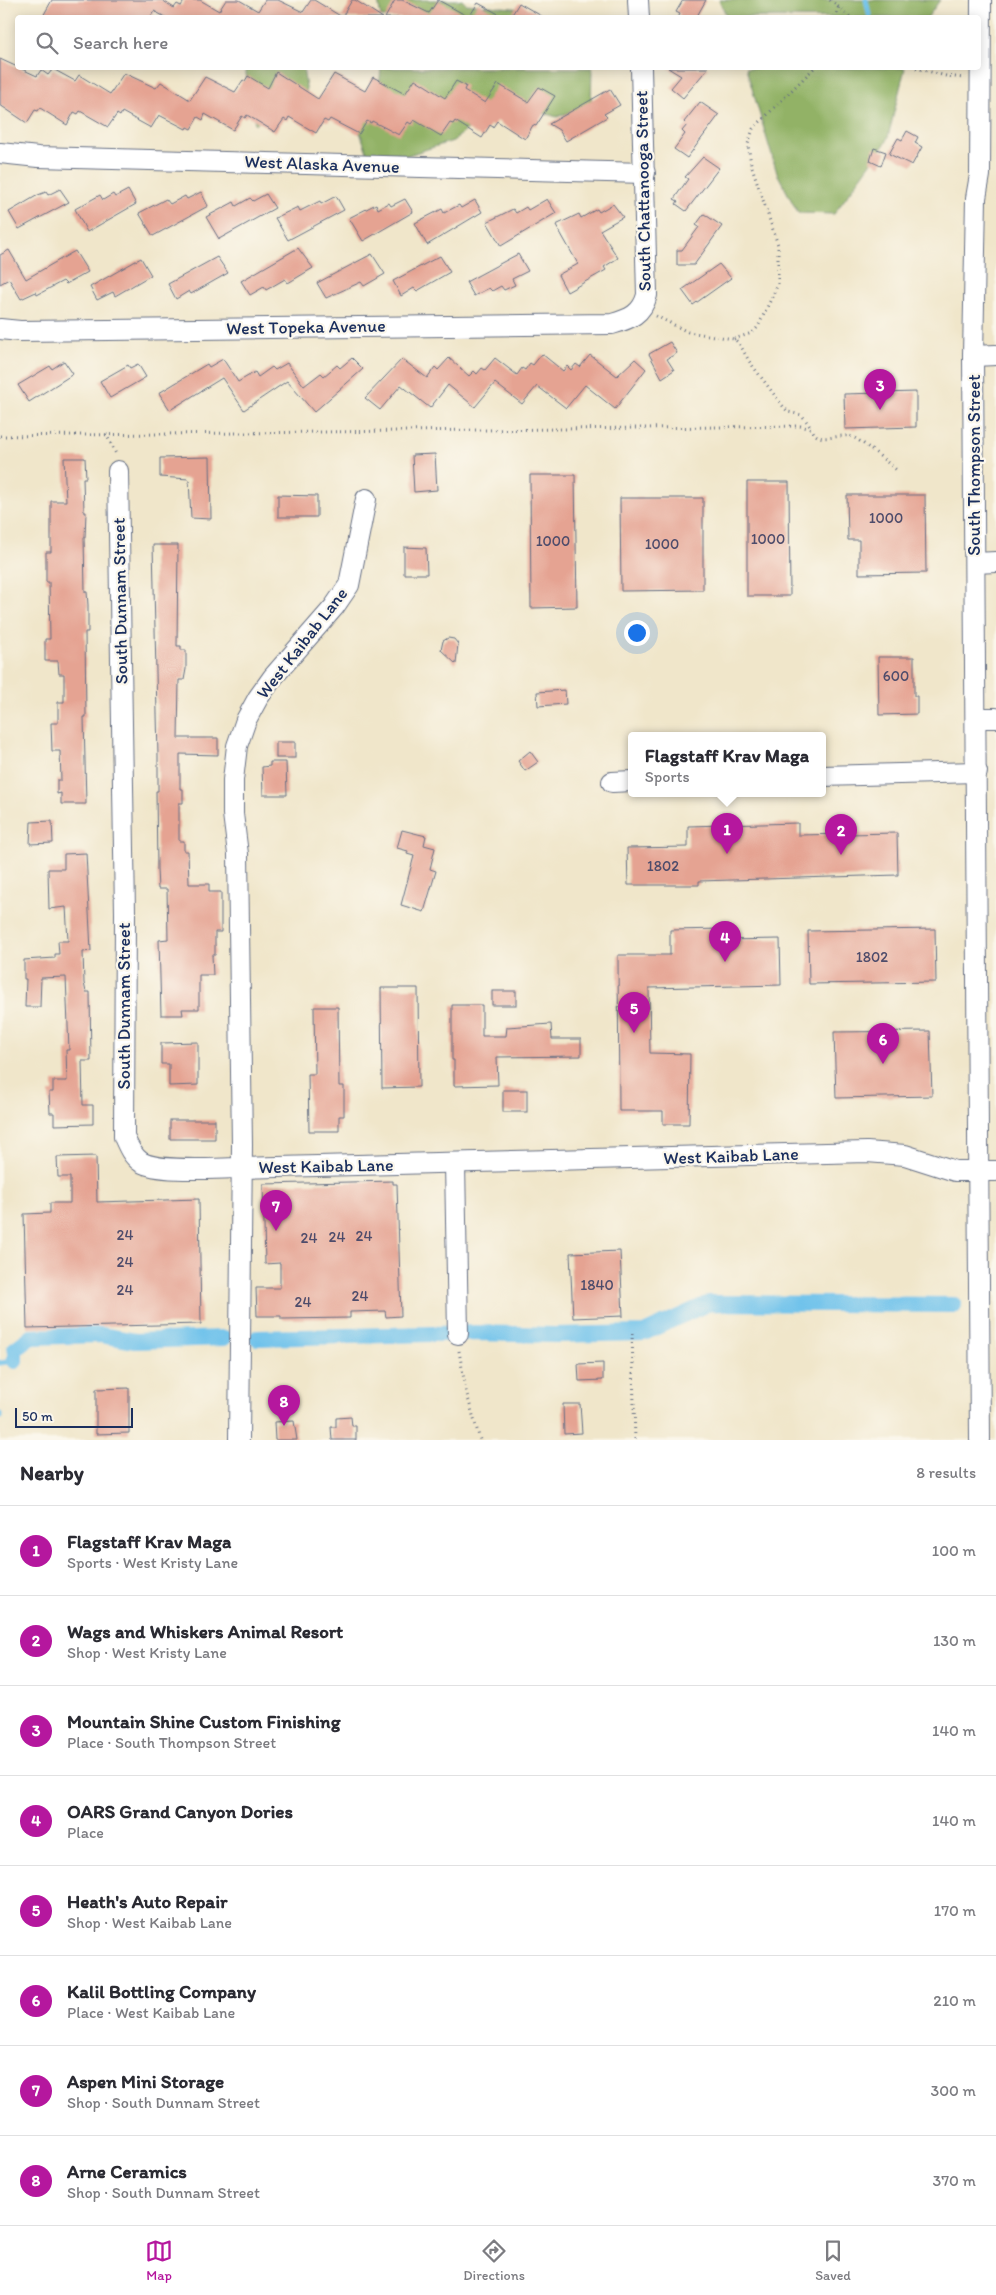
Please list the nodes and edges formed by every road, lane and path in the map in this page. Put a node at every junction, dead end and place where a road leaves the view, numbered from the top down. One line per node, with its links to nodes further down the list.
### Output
1 (638, 0): 5 (street)
2 (830, 0): 4 (path)
3 (981, 0): 11 (street, South Thompson Street)
4 (838, 6): 6 (path); 7 (path)
5 (639, 15)
6 (836, 15)
7 (848, 15)
8 (640, 70): 13 (street, South Chattanooga Street)
9 (812, 70): 18 (path)
10 (924, 70): 11 (path)
11 (981, 78): 14 (street, South Thompson Street)
12 (0, 153): 13 (street, West Alaska Avenue)
13 (644, 173): 16 (street, South Chattanooga Street)
14 (988, 175): 20 (street, South Thompson Street)
15 (652, 313): 18 (path)
16 (612, 324): 17 (street, West Topeka Avenue)
17 (0, 329)
18 (734, 339): 21 (path)
19 (996, 355): 20 (street)
20 (973, 356): 28 (street, South Thompson Street)
21 (812, 429): 22 (path); 24 (path)
22 (106, 434): 23 (path); 25 (path)
23 (0, 436)
24 (898, 470)
25 (118, 471): 37 (street, South Dunnam Street)
26 (366, 499): 37 (street, West Kaibab Lane)
27 (996, 562): 28 (street)
28 (975, 563): 29 (street, South Thompson Street)
29 (986, 718): 30 (street, South Thompson Street)
30 (977, 772): 31 (street); 34 (street, South Thompson Street)
31 (826, 776)
32 (628, 781): 33 (street)
33 (612, 782)
34 (987, 849): 35 (street, South Thompson Street)
35 (987, 1003): 38 (street, South Thompson Street)
36 (454, 1163): 37 (street, West Kaibab Lane); 38 (street, West Kaibab Lane); 40 (street)
37 (242, 1168): 41 (street)
38 (987, 1171): 44 (street, South Thompson Street)
39 (632, 1333): 43 (path)
40 (458, 1334): 42 (path)
41 (239, 1440)
42 (480, 1440)
43 (635, 1440)
44 (980, 1440)

